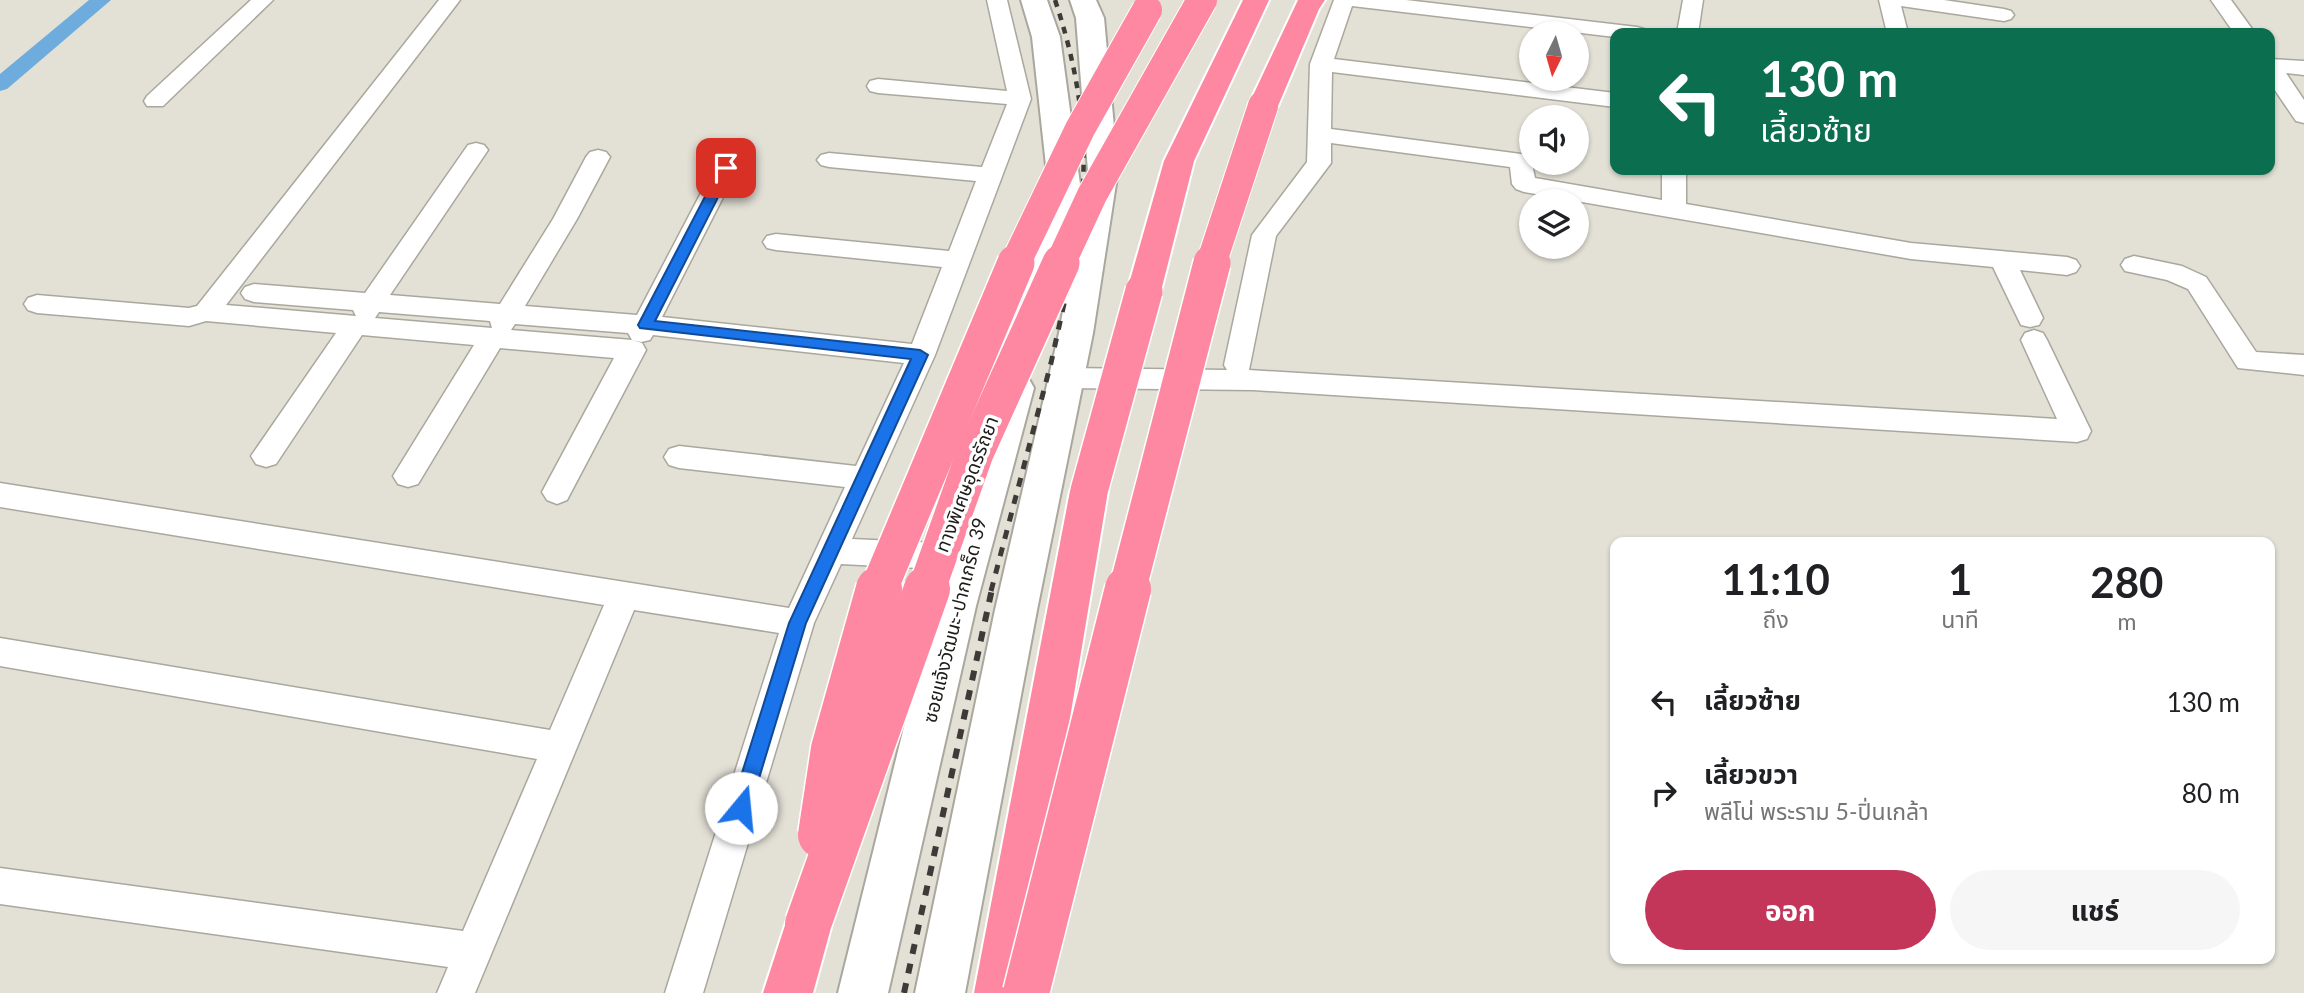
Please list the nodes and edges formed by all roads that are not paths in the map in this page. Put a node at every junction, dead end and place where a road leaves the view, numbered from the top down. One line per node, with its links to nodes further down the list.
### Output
1 (263, 0): 28 (street)
2 (450, 0): 45 (street)
3 (997, 0): 26 (street)
4 (1034, 0): 60 (main road, ซอยแจ้งวัฒนะ-ปากเกร็ด 39)
5 (1083, 0): 52 (main road)
6 (1202, 0): 66 (highway, ทางพิเศษอุดรรัถยา, bridge)
7 (1256, 0): 73 (highway, bridge)
8 (1312, 0): 74 (highway, bridge)
9 (1344, 0): 21 (street)
10 (1353, 0): 20 (street)
11 (1693, 0): 17 (street)
12 (1889, 0): 18 (street)
13 (1901, 0): 16 (street)
14 (2221, 0): 19 (street)
15 (1151, 3): 66 (highway, bridge)
16 (2004, 16)
17 (1689, 28)
18 (1896, 28)
19 (2241, 28)
20 (1610, 30)
21 (1321, 64): 27 (street); 30 (street)
22 (2275, 66): 23 (street)
23 (2304, 68)
24 (2275, 73): 29 (street)
25 (878, 86): 26 (street)
26 (1020, 99): 35 (street)
27 (1610, 99)
28 (155, 101)
29 (2304, 116)
30 (1319, 134): 37 (street); 50 (street)
31 (476, 150): 46 (street)
32 (598, 157): 47 (street)
33 (828, 160): 35 (street)
34 (726, 168): 48 (street)
35 (989, 174): 40 (street)
36 (1674, 175): 37 (street)
37 (1674, 210): 39 (street)
38 (776, 242): 40 (street)
39 (2001, 259): 41 (street); 52 (street)
40 (955, 260): 49 (street)
41 (2067, 265)
42 (2134, 265): 51 (street)
43 (254, 293): 46 (street)
44 (37, 304): 45 (street)
45 (206, 312): 46 (street)
46 (365, 313): 47 (street); 53 (street)
47 (501, 324): 48 (street); 55 (street)
48 (640, 336): 49 (street); 57 (street)
49 (920, 355): 56 (street)
50 (1238, 365)
51 (2304, 365)
52 (1065, 378): 72 (main road)
53 (266, 456)
54 (679, 457): 56 (street)
55 (408, 476)
56 (864, 478): 59 (street)
57 (557, 492)
58 (0, 495): 61 (street)
59 (831, 551): 60 (street); 62 (street)
60 (969, 557): 71 (main road, ซอยแจ้งวัฒนะ-ปากเกร็ด 39)
61 (624, 595): 62 (street); 64 (street)
62 (798, 623): 69 (street)
63 (0, 652): 64 (street)
64 (560, 747): 67 (street)
65 (0, 887): 67 (street)
66 (808, 924): 70 (highway, ทางพิเศษอุดรรัถยา)
67 (473, 951): 68 (street)
68 (456, 993)
69 (684, 993)
70 (788, 993)
71 (863, 993)
72 (940, 993)
73 (999, 993)
74 (1026, 993)

